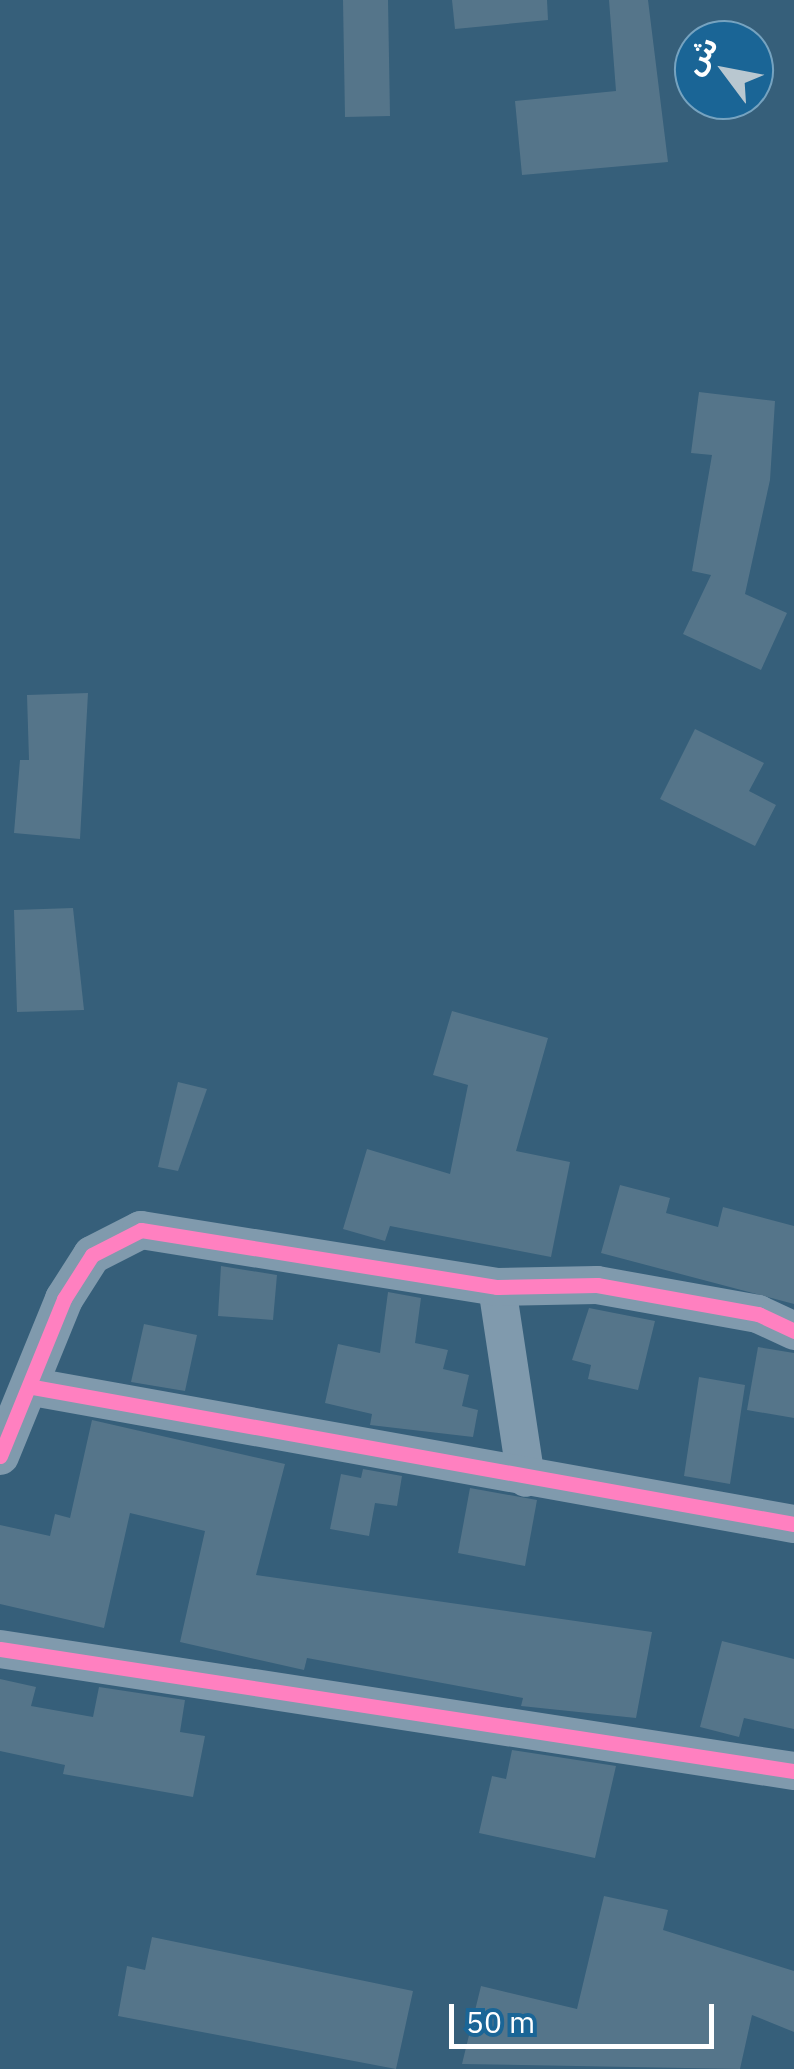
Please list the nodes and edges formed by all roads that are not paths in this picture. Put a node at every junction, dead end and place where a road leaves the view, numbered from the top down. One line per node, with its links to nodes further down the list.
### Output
1 (497, 1286): 2 (street); 3 (street); 5 (street)
2 (794, 1330)
3 (33, 1388): 4 (street); 5 (street)
4 (0, 1456)
5 (526, 1478): 6 (street)
6 (794, 1524)
7 (0, 1649): 8 (street)
8 (794, 1770)

